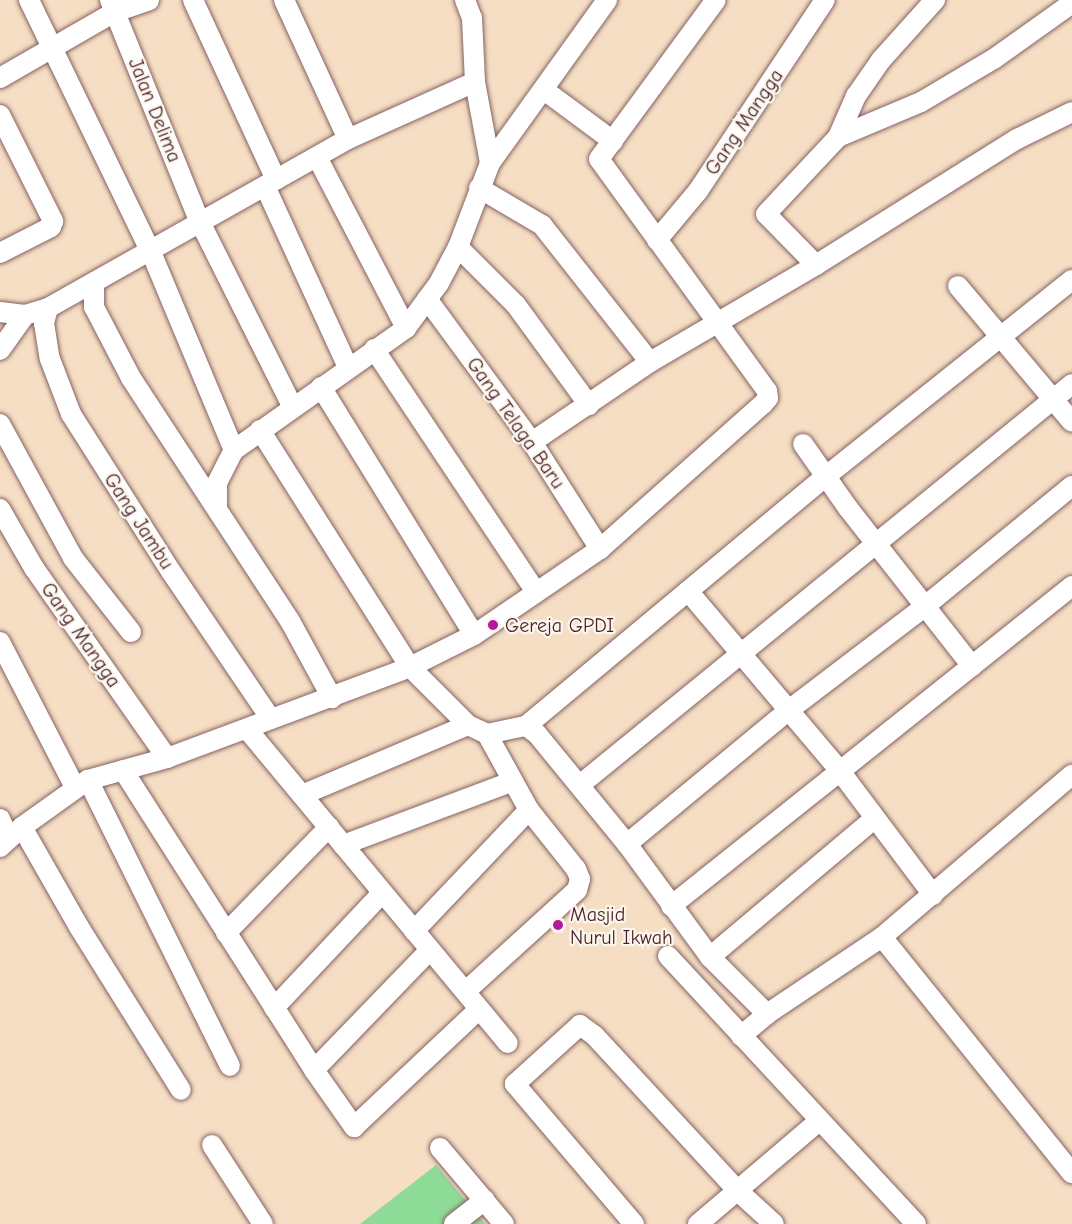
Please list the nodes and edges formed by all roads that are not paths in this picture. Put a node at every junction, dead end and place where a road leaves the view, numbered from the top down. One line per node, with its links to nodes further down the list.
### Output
1 (28, 0): 13 (street)
2 (149, 0): 11 (street)
3 (193, 0): 24 (street)
4 (284, 0): 20 (street)
5 (485, 0): 12 (street)
6 (607, 0): 16 (street)
7 (716, 0): 21 (street)
8 (825, 0): 27 (street, Gang Mangga)
9 (935, 0): 19 (street)
10 (1072, 3): 19 (street)
11 (112, 6): 13 (street); 26 (street, Jalan Delima)
12 (469, 9): 15 (street)
13 (52, 52): 14 (street); 30 (street)
14 (0, 78)
15 (474, 82): 20 (street); 23 (street)
16 (544, 90): 21 (street); 23 (street)
17 (1072, 112): 31 (street)
18 (0, 115): 29 (street)
19 (838, 137): 31 (street)
20 (348, 139): 22 (street)
21 (613, 141): 27 (street)
22 (317, 157): 24 (street); 40 (street)
23 (490, 163): 25 (street)
24 (270, 183): 26 (street); 45 (street)
25 (479, 188): 28 (street); 44 (street)
26 (199, 220): 30 (street); 50 (street, Jalan Delima)
27 (657, 240): 39 (street)
28 (458, 247): 35 (street); 49 (street)
29 (1, 252)
30 (151, 252): 33 (street); 56 (street)
31 (816, 265): 39 (street)
32 (1072, 280): 41 (street)
33 (94, 284): 36 (street); 59 (street)
34 (958, 286): 41 (street)
35 (427, 299): 40 (street); 54 (street, Gang Telaga Baru)
36 (48, 308): 38 (street); 75 (street, Gang Jambu)
37 (0, 312): 38 (street)
38 (25, 315): 43 (street)
39 (716, 323): 44 (street); 62 (street)
40 (406, 328): 42 (street)
41 (1000, 336): 48 (street); 57 (street)
42 (374, 349): 45 (street); 65 (street)
43 (0, 350)
44 (650, 362): 49 (street)
45 (348, 368): 47 (street)
46 (1072, 384): 48 (street)
47 (321, 387): 50 (street); 68 (street)
48 (1053, 399): 51 (street); 61 (street)
49 (589, 405): 54 (street)
50 (293, 408): 53 (street)
51 (1072, 423)
52 (0, 424): 67 (street)
53 (260, 430): 56 (street); 72 (street)
54 (532, 442): 62 (street, Gang Telaga Baru)
55 (803, 444): 57 (street)
56 (234, 450): 59 (street)
57 (825, 477): 61 (street); 64 (street)
58 (1072, 486): 66 (street)
59 (217, 508): 73 (street)
60 (0, 509): 80 (street, Gang Mangga)
61 (876, 544): 66 (street); 70 (street)
62 (600, 549): 65 (street)
63 (1072, 586): 71 (street)
64 (688, 591): 70 (street); 77 (street)
65 (537, 592): 68 (street)
66 (924, 607): 71 (street); 74 (street)
67 (131, 632)
68 (474, 635): 72 (street)
69 (0, 642): 85 (street)
70 (740, 655): 74 (street); 86 (street)
71 (972, 666): 82 (street)
72 (410, 667): 73 (street); 76 (street)
73 (332, 698): 75 (street)
74 (789, 710): 82 (street); 94 (street)
75 (271, 718): 78 (street)
76 (468, 725): 79 (street); 87 (street)
77 (526, 726): 79 (street); 86 (street)
78 (247, 729): 80 (street); 87 (street)
79 (487, 734): 84 (street)
80 (167, 758): 81 (street)
81 (123, 770): 85 (street); 99 (street)
82 (840, 771): 89 (street); 97 (street)
83 (1072, 775): 96 (street)
84 (511, 782): 88 (street); 93 (street)
85 (81, 784): 92 (street); 110 (street)
86 (581, 784): 94 (street)
87 (303, 795): 91 (street)
88 (529, 810): 98 (street); 104 (street)
89 (875, 818): 96 (street); 103 (street)
90 (0, 819): 92 (street)
91 (329, 827): 93 (street); 99 (street)
92 (10, 837): 112 (street)
93 (343, 844): 95 (street)
94 (627, 844): 97 (street)
95 (382, 893): 98 (street); 105 (street)
96 (933, 894): 100 (street)
97 (671, 906): 103 (street)
98 (414, 931): 101 (street)
99 (226, 933): 105 (street)
100 (882, 937): 107 (street); 116 (street)
101 (430, 950): 104 (street); 111 (street)
102 (668, 956): 108 (street)
103 (710, 957): 107 (street)
104 (465, 992): 106 (street)
105 (274, 1008): 111 (street)
106 (479, 1009): 109 (street); 111 (street)
107 (767, 1014): 108 (street)
108 (741, 1036): 113 (street)
109 (508, 1043)
110 (230, 1066)
111 (314, 1070)
112 (181, 1090)
113 (819, 1121): 117 (street); 126 (street)
114 (212, 1145): 120 (street)
115 (440, 1148): 118 (street)
116 (1072, 1173)
117 (739, 1192): 119 (street); 123 (street); 124 (street)
118 (485, 1200): 121 (street); 122 (street)
119 (759, 1217): 125 (street)
120 (263, 1224)
121 (453, 1224)
122 (504, 1224)
123 (634, 1224)
124 (698, 1224)
125 (774, 1224)
126 (916, 1224)

